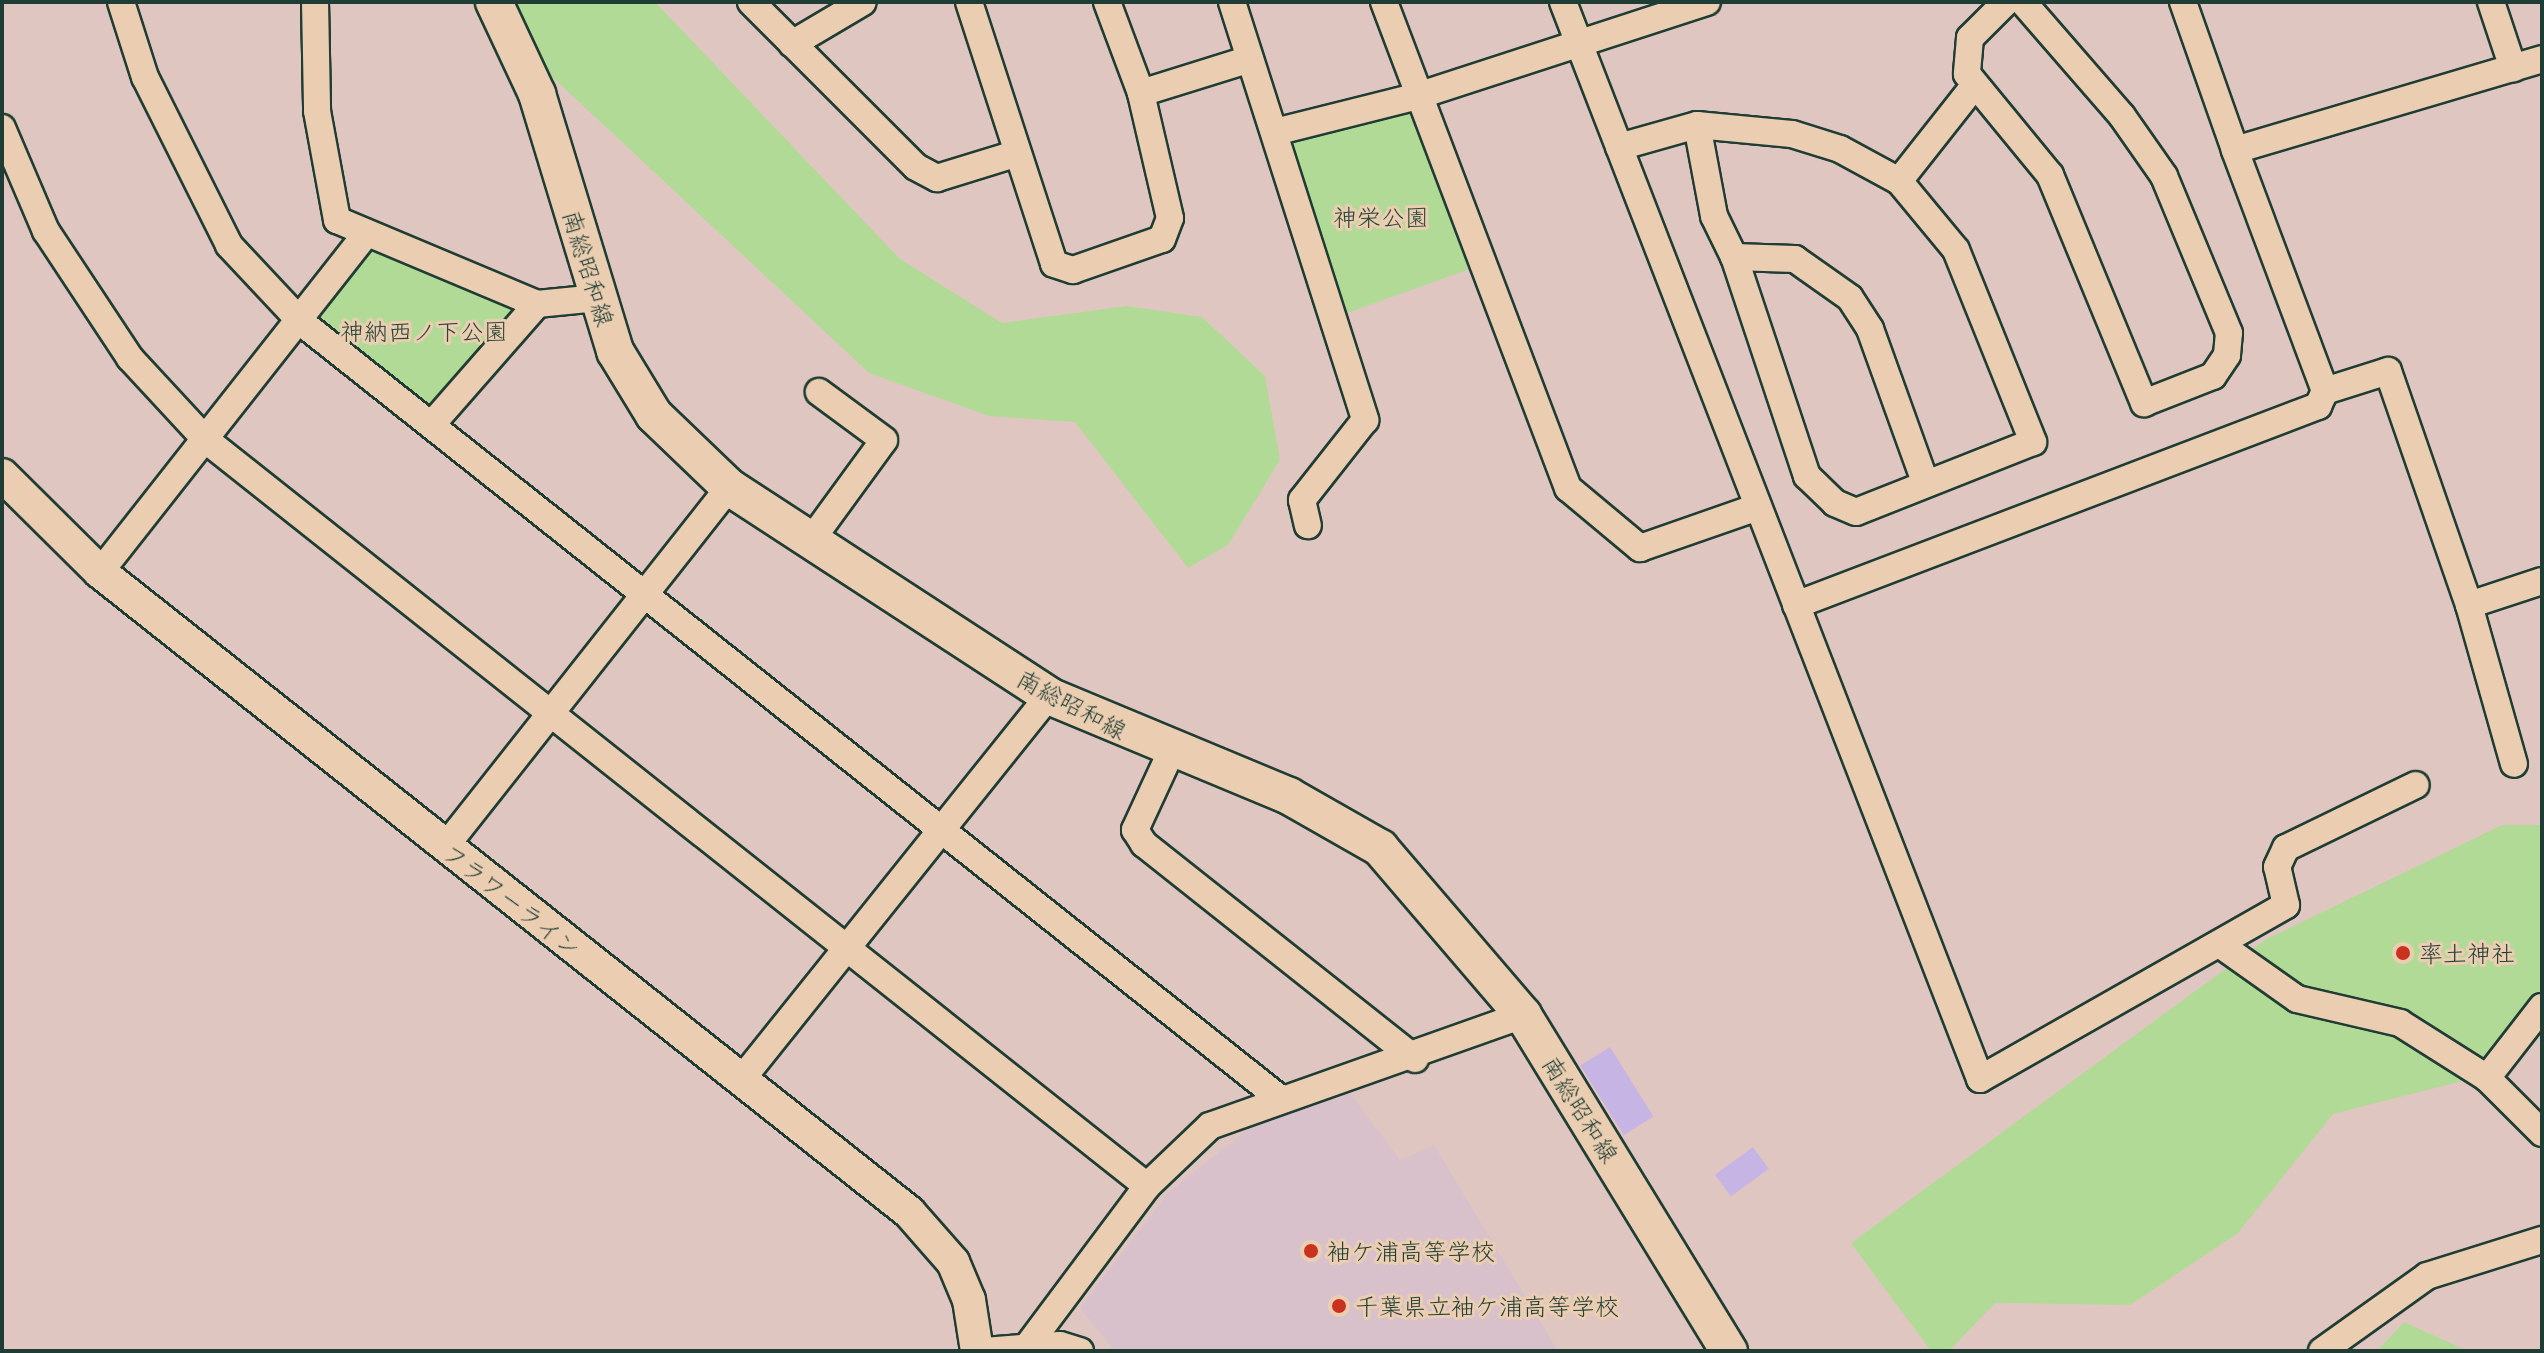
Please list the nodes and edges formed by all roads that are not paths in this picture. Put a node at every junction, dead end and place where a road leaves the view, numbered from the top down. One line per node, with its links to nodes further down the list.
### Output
1 (121, 2): 35 (street)
2 (315, 2): 31 (street)
3 (494, 2): 33 (main road, 南総昭和線)
4 (751, 2): 18 (street)
5 (863, 2): 18 (street)
6 (969, 2): 29 (street)
7 (1107, 2): 22 (street)
8 (1232, 2): 19 (street)
9 (1384, 2): 23 (street)
10 (1563, 2): 17 (street)
11 (1707, 2): 16 (street)
12 (2006, 2): 21 (street)
13 (2023, 2): 21 (street)
14 (2183, 2): 28 (street)
15 (2491, 2): 20 (street)
16 (1666, 8): 17 (street)
17 (1578, 40): 23 (street); 27 (street)
18 (792, 44): 29 (street)
19 (1250, 59): 22 (street); 26 (street)
20 (2534, 64): 28 (street)
21 (1974, 86): 30 (street)
22 (1141, 93): 29 (street)
23 (1414, 97): 26 (street); 43 (street)
24 (1697, 125): 27 (street); 30 (street); 32 (street)
25 (2, 128): 39 (street)
26 (1275, 132): 44 (street)
27 (1619, 147): 43 (street)
28 (2235, 150): 36 (street)
29 (1015, 154)
30 (1899, 181): 41 (street)
31 (364, 236): 34 (street); 35 (street)
32 (1734, 257): 41 (street); 41 (street)
33 (598, 298): 34 (street); 42 (main road, 南総昭和線)
34 (537, 304): 38 (street)
35 (301, 322): 38 (street); 39 (street)
36 (2325, 391): 49 (street); 50 (street)
37 (819, 392): 45 (street)
38 (433, 423): 48 (street)
39 (206, 440): 46 (street); 52 (street)
40 (2, 475): 46 (street, フラワーライン)
41 (1925, 482)
42 (729, 487): 45 (main road, 南総昭和線); 48 (street)
43 (1758, 507): 49 (street)
44 (1308, 525)
45 (809, 543): 51 (main road, 南総昭和線)
46 (100, 572): 57 (street, フラワーライン)
47 (2542, 581): 50 (street)
48 (644, 593): 52 (street); 56 (street)
49 (1796, 605): 58 (street)
50 (2469, 605): 54 (street)
51 (1049, 696): 53 (main road, 南総昭和線); 56 (street)
52 (550, 714): 57 (street); 59 (street)
53 (1171, 752): 61 (main road, 南総昭和線); 62 (street)
54 (2514, 764)
55 (2416, 785): 58 (street)
56 (943, 829): 59 (street); 65 (street)
57 (445, 847): 64 (street, フラワーライン)
58 (2222, 946): 63 (street)
59 (848, 947): 64 (street); 67 (street)
60 (2542, 1007): 63 (street)
61 (1523, 1015): 62 (street); 73 (main road, 南総昭和線)
62 (1415, 1059): 65 (street)
63 (2487, 1078): 66 (street)
64 (741, 1080): 70 (street, フラワーライン)
65 (1278, 1097): 67 (street)
66 (2542, 1133)
67 (1147, 1186): 69 (street)
68 (2542, 1240): 74 (street)
69 (1026, 1348): 71 (street); 72 (street)
70 (977, 1351)
71 (984, 1351)
72 (1080, 1351)
73 (1729, 1351)
74 (2322, 1351)

